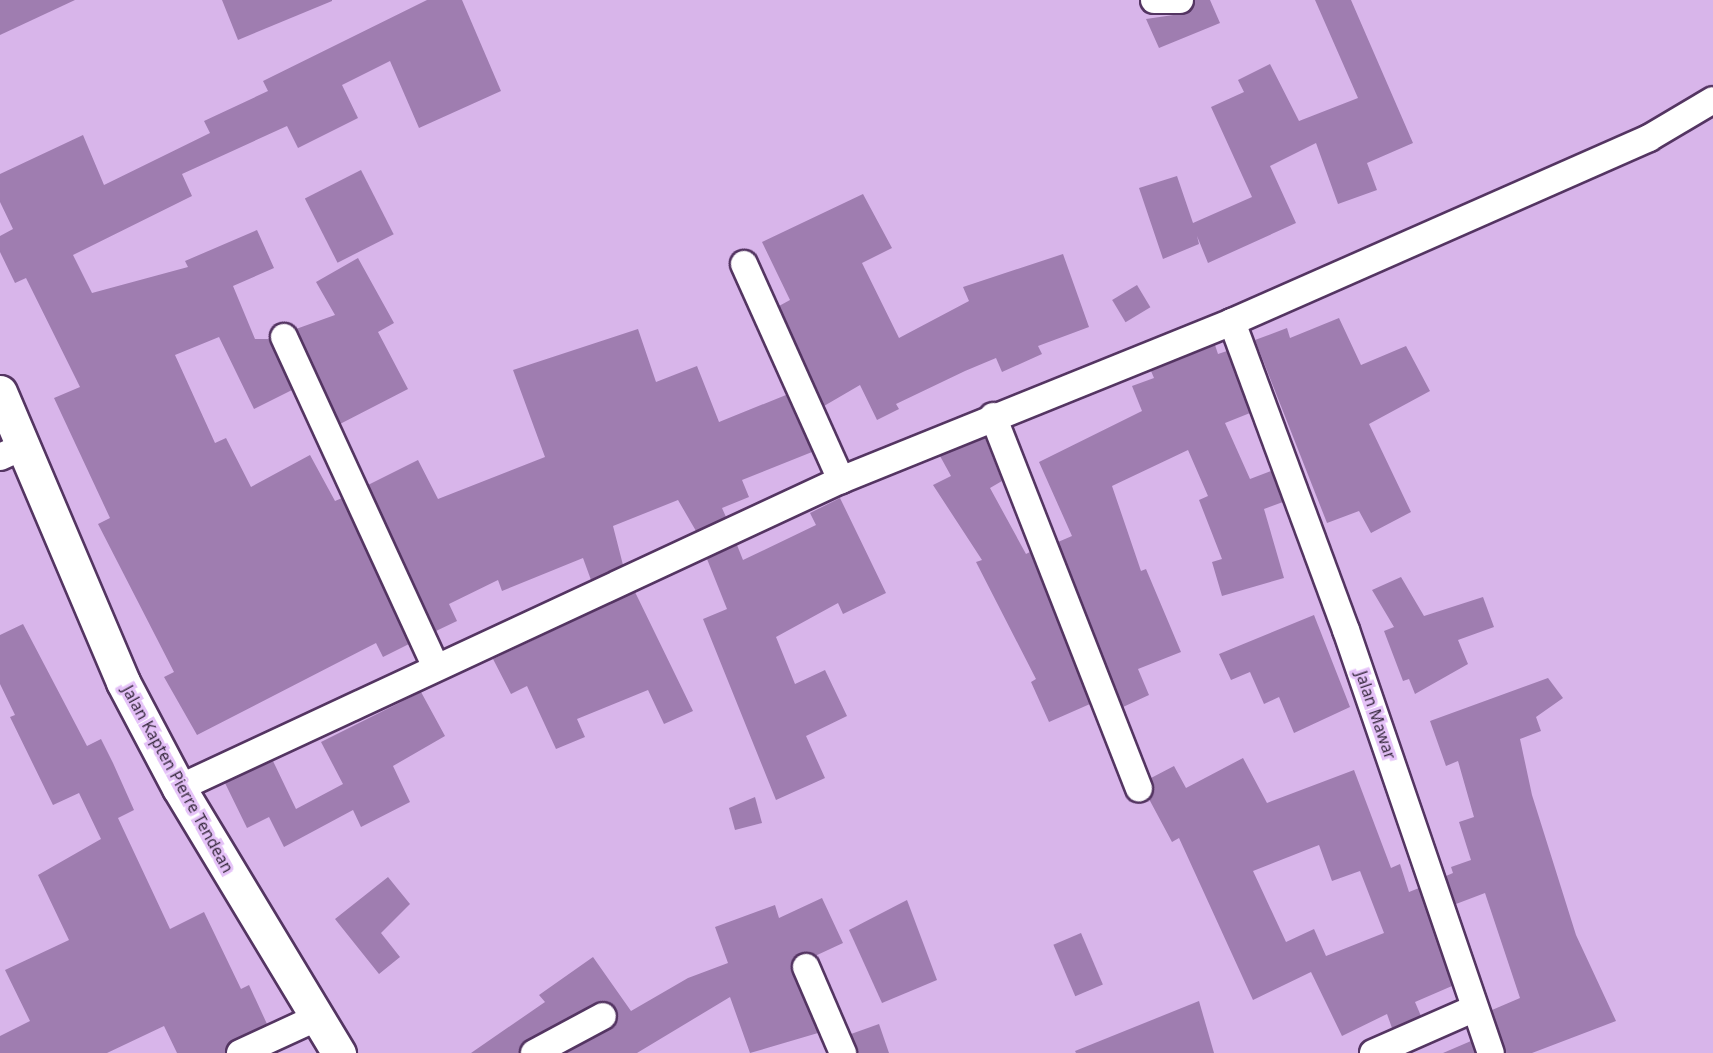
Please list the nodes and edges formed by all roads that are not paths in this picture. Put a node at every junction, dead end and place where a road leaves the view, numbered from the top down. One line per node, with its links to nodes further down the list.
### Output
1 (1154, 0): 2 (street)
2 (1180, 0)
3 (1713, 100): 5 (street)
4 (744, 264): 10 (street)
5 (1232, 322): 8 (street); 15 (street, Jalan Mawar)
6 (284, 337): 11 (street)
7 (0, 392): 9 (main road, Jalan Kapten Pierre Tendean)
8 (993, 416): 10 (street); 13 (street)
9 (11, 452): 12 (main road, Jalan Kapten Pierre Tendean)
10 (841, 480): 11 (street)
11 (435, 665): 12 (street)
12 (179, 788): 17 (main road, Jalan Kapten Pierre Tendean)
13 (1139, 788)
14 (806, 967): 21 (street)
15 (1473, 1009): 22 (street); 23 (street, Jalan Mawar)
16 (603, 1016): 20 (street)
17 (316, 1018): 18 (street); 19 (main road, Jalan Kapten Pierre Tendean)
18 (240, 1053)
19 (339, 1053)
20 (534, 1053)
21 (843, 1053)
22 (1373, 1053)
23 (1491, 1053)

